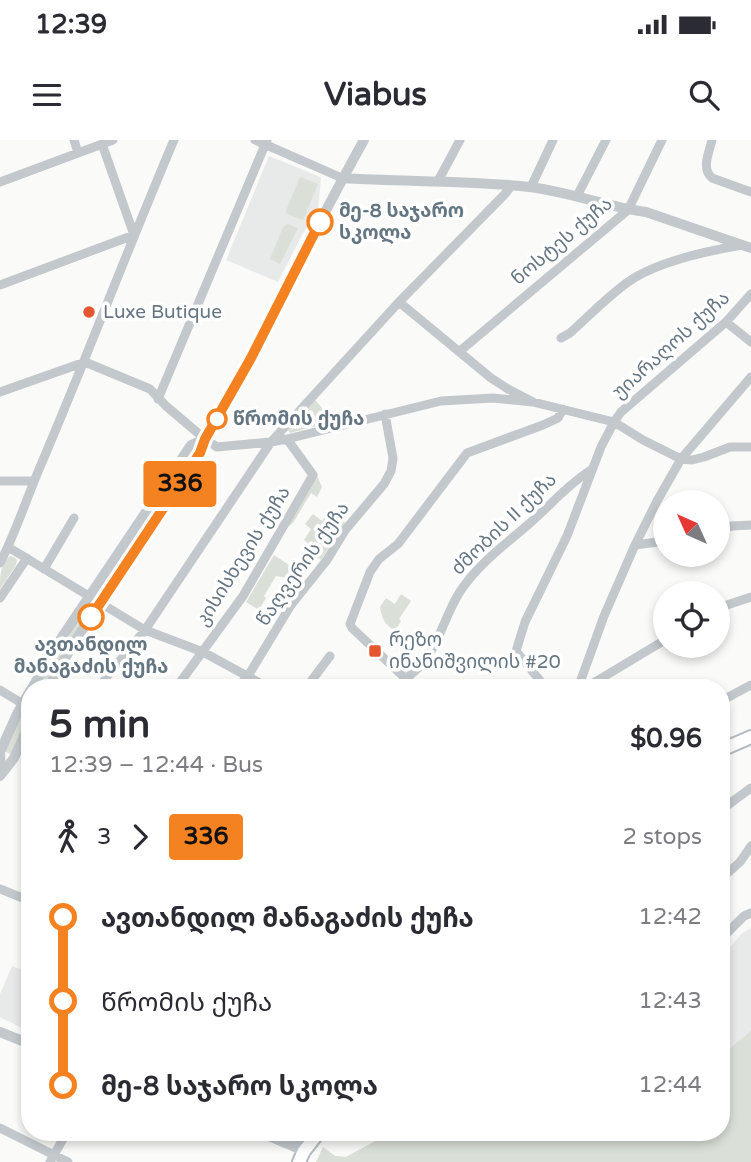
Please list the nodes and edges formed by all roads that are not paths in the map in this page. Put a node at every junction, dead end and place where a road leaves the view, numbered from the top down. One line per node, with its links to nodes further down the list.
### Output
1 (74, 140): 13 (street)
2 (113, 140): 12 (street)
3 (174, 140): 22 (street)
4 (254, 140): 11 (street)
5 (364, 140): 14 (street)
6 (460, 140): 15 (street)
7 (553, 140): 18 (street)
8 (606, 140): 20 (street)
9 (662, 140): 21 (street, ნოსტეს ქუჩა)
10 (712, 140): 19 (street)
11 (266, 142): 14 (street); 34 (street)
12 (102, 144): 13 (street); 22 (street)
13 (78, 153): 16 (street)
14 (342, 178): 15 (street); 39 (street)
15 (438, 181): 17 (street)
16 (0, 182)
17 (510, 186): 18 (street); 26 (street)
18 (530, 187): 20 (street)
19 (751, 191)
20 (577, 196): 21 (street)
21 (628, 210): 23 (street); 30 (street, ნოსტეს ქუჩა)
22 (134, 235): 24 (street); 31 (street)
23 (748, 246): 28 (street)
24 (0, 285)
25 (751, 294): 27 (street, უიარაღოს ქუჩა)
26 (399, 302): 30 (street); 41 (street)
27 (726, 322): 29 (street); 38 (street, უიარაღოს ქუჩა)
28 (561, 338)
29 (751, 342)
30 (460, 351): 35 (street)
31 (85, 362): 33 (street); 34 (street); 46 (street)
32 (751, 377): 43 (street)
33 (0, 392)
34 (158, 399): 39 (street)
35 (533, 402): 36 (street); 37 (street)
36 (563, 409): 38 (street); 66 (street)
37 (385, 414): 40 (street); 65 (street, წაღვერის ქუჩა)
38 (614, 422): 43 (street); 44 (street, ძმობის II ქუჩა)
39 (205, 439): 41 (street); 56 (street); 59 (street)
40 (287, 439): 41 (street); 63 (street, კისისხევის ქუჩა)
41 (271, 442): 61 (street)
42 (751, 447): 43 (street)
43 (681, 460): 51 (street)
44 (591, 470): 66 (street, ძმობის II ქუჩა); 74 (street)
45 (0, 481): 46 (street)
46 (34, 481): 52 (street)
47 (74, 518): 55 (street)
48 (751, 525): 49 (street)
49 (730, 526)
50 (653, 543): 51 (street)
51 (635, 545): 75 (street)
52 (8, 547): 53 (street); 54 (street)
53 (27, 558): 55 (street); 58 (street)
54 (0, 563)
55 (44, 569): 56 (street)
56 (89, 597): 59 (street); 67 (street)
57 (751, 597): 60 (street)
58 (0, 598)
59 (100, 604): 61 (street); 68 (street)
60 (730, 604)
61 (145, 630): 63 (street); 69 (street)
62 (653, 647): 76 (street)
63 (203, 652): 65 (street); 70 (street, კისისხევის ქუჩა)
64 (330, 656): 73 (street)
65 (248, 676): 71 (street, წაღვერის ქუჩა); 72 (street)
66 (405, 678)
67 (37, 679)
68 (53, 679)
69 (105, 679)
70 (183, 679)
71 (245, 679)
72 (253, 679)
73 (313, 679)
74 (539, 679)
75 (581, 679)
76 (600, 679)
77 (751, 685): 79 (street)
78 (0, 690): 80 (street)
79 (730, 696)
80 (21, 703)
81 (21, 708): 85 (street)
82 (751, 737): 84 (main road)
83 (21, 743): 86 (street)
84 (730, 746)
85 (0, 752): 86 (street); 87 (street)
86 (14, 758): 87 (street)
87 (0, 775)
88 (751, 788): 89 (street)
89 (730, 803)
90 (751, 846): 91 (street)
91 (730, 871)
92 (0, 889): 93 (street)
93 (21, 897)
94 (751, 913): 95 (street)
95 (730, 930)
96 (0, 1032): 97 (street)
97 (21, 1040)
98 (0, 1128): 99 (street)
99 (21, 1140)
100 (23, 1141): 104 (street)
101 (61, 1141): 104 (street)
102 (276, 1141): 103 (street)
103 (299, 1153)
104 (52, 1158): 105 (street)
105 (68, 1162)

